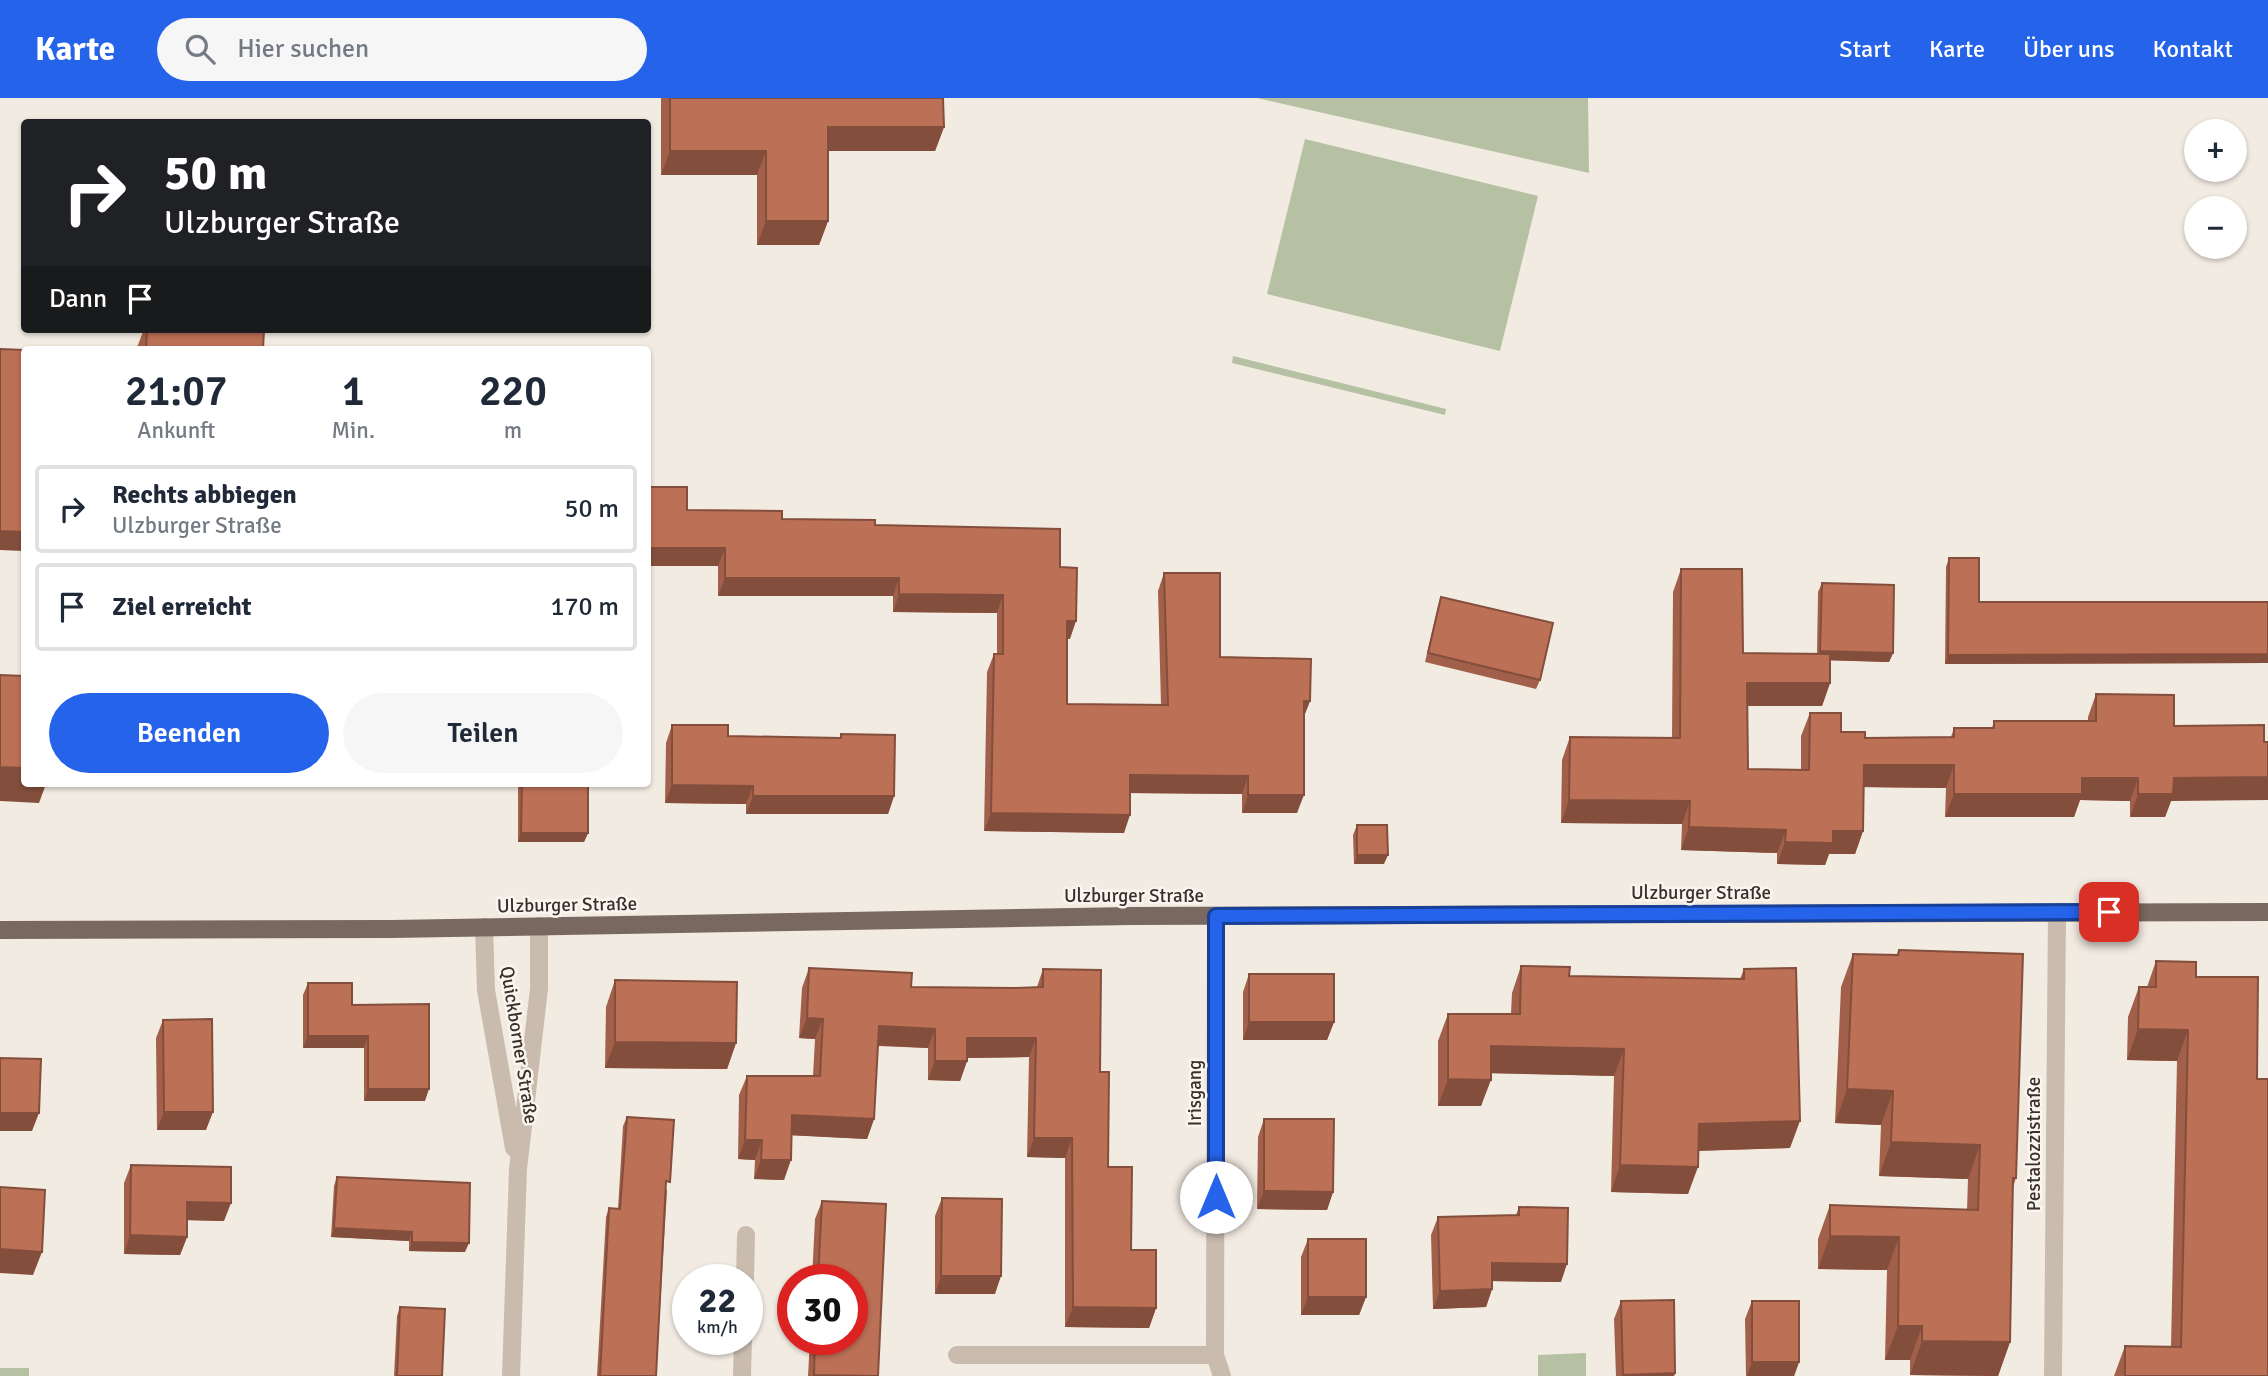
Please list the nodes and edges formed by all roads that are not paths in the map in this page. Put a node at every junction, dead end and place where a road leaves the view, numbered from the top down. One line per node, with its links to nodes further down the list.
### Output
1 (2057, 912): 2 (main road, Ulzburger Straße); 3 (main road, Ulzburger Straße); 16 (street, Pestalozzistraße)
2 (2268, 912)
3 (1216, 916): 4 (main road, Ulzburger Straße); 12 (street, Irisgang)
4 (539, 926): 5 (main road, Ulzburger Straße); 7 (street, Quickborner Straße)
5 (484, 927): 6 (main road, Ulzburger Straße); 7 (street, Quickborner Straße)
6 (0, 930)
7 (518, 1169): 13 (street, Quickborner Straße)
8 (746, 1235): 9 (street)
9 (745, 1264)
10 (743, 1355): 14 (street)
11 (957, 1355): 12 (street)
12 (1215, 1355): 15 (street, Irisgang)
13 (511, 1376)
14 (742, 1376)
15 (1222, 1376)
16 (2053, 1376)

